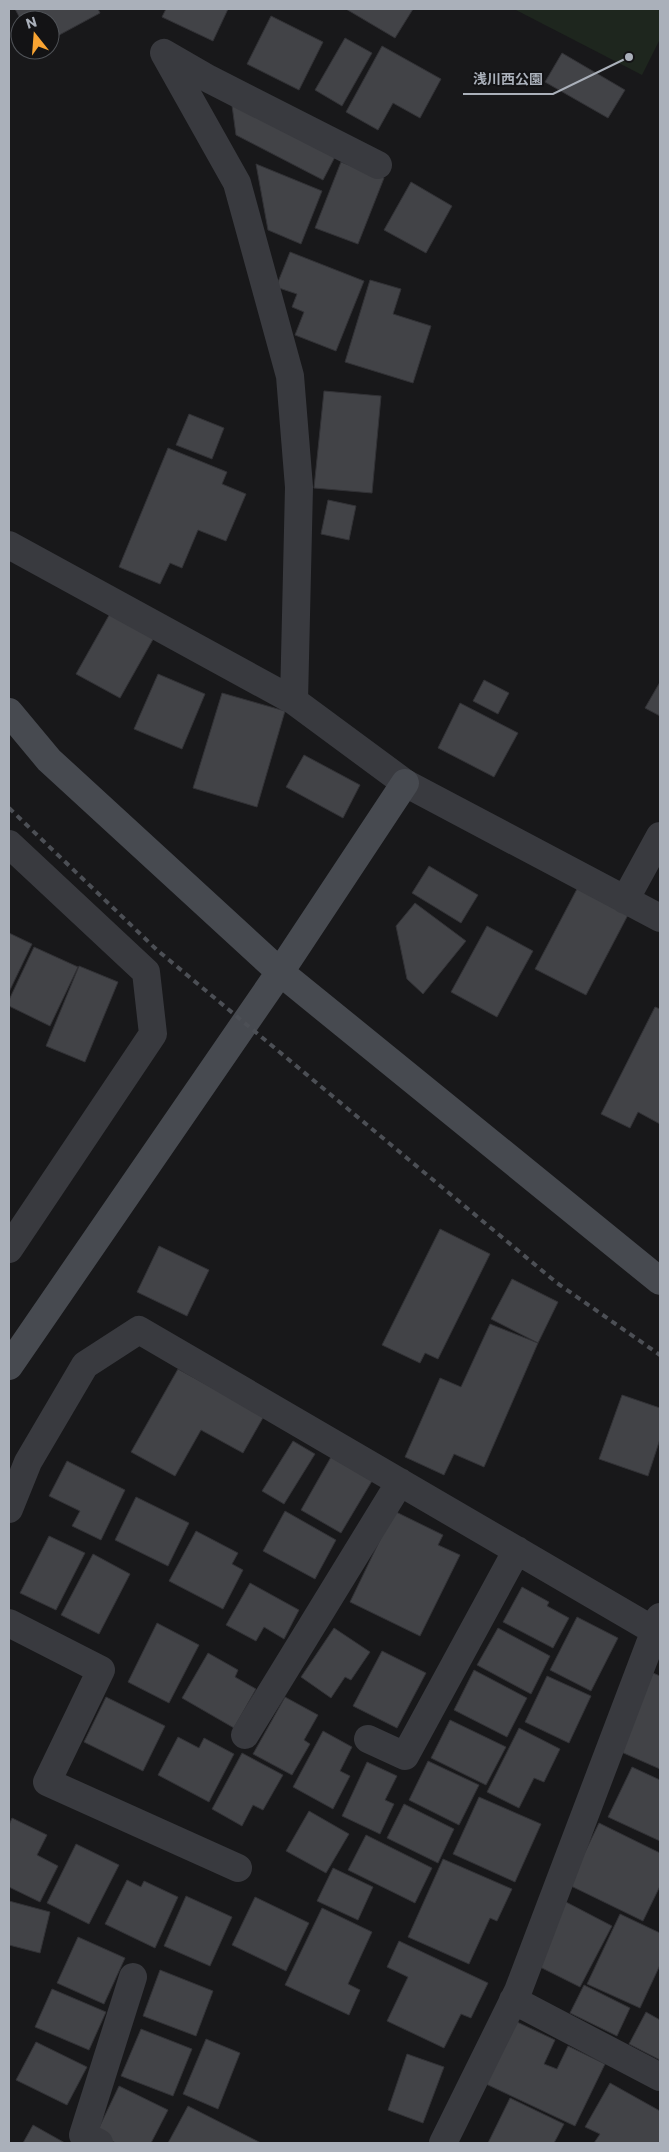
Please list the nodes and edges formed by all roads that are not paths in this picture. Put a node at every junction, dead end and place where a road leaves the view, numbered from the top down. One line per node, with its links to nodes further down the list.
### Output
1 (378, 165): 3 (street)
2 (9, 545): 3 (street)
3 (294, 701): 5 (street)
4 (9, 712): 10 (street)
5 (405, 783): 8 (street); 10 (street)
6 (660, 836): 8 (street)
7 (9, 844): 11 (street)
8 (625, 900): 9 (street)
9 (660, 918)
10 (280, 972): 12 (street); 13 (street)
11 (9, 1249)
12 (660, 1281)
13 (9, 1366)
14 (400, 1482): 15 (street); 16 (street); 19 (street)
15 (9, 1509)
16 (517, 1550): 18 (street); 20 (street)
17 (9, 1623): 21 (street)
18 (659, 1627): 23 (street)
19 (245, 1735)
20 (368, 1739)
21 (238, 1868)
22 (133, 1977): 25 (street)
23 (514, 2000): 24 (street); 26 (street)
24 (660, 2077)
25 (99, 2143)
26 (443, 2143)

